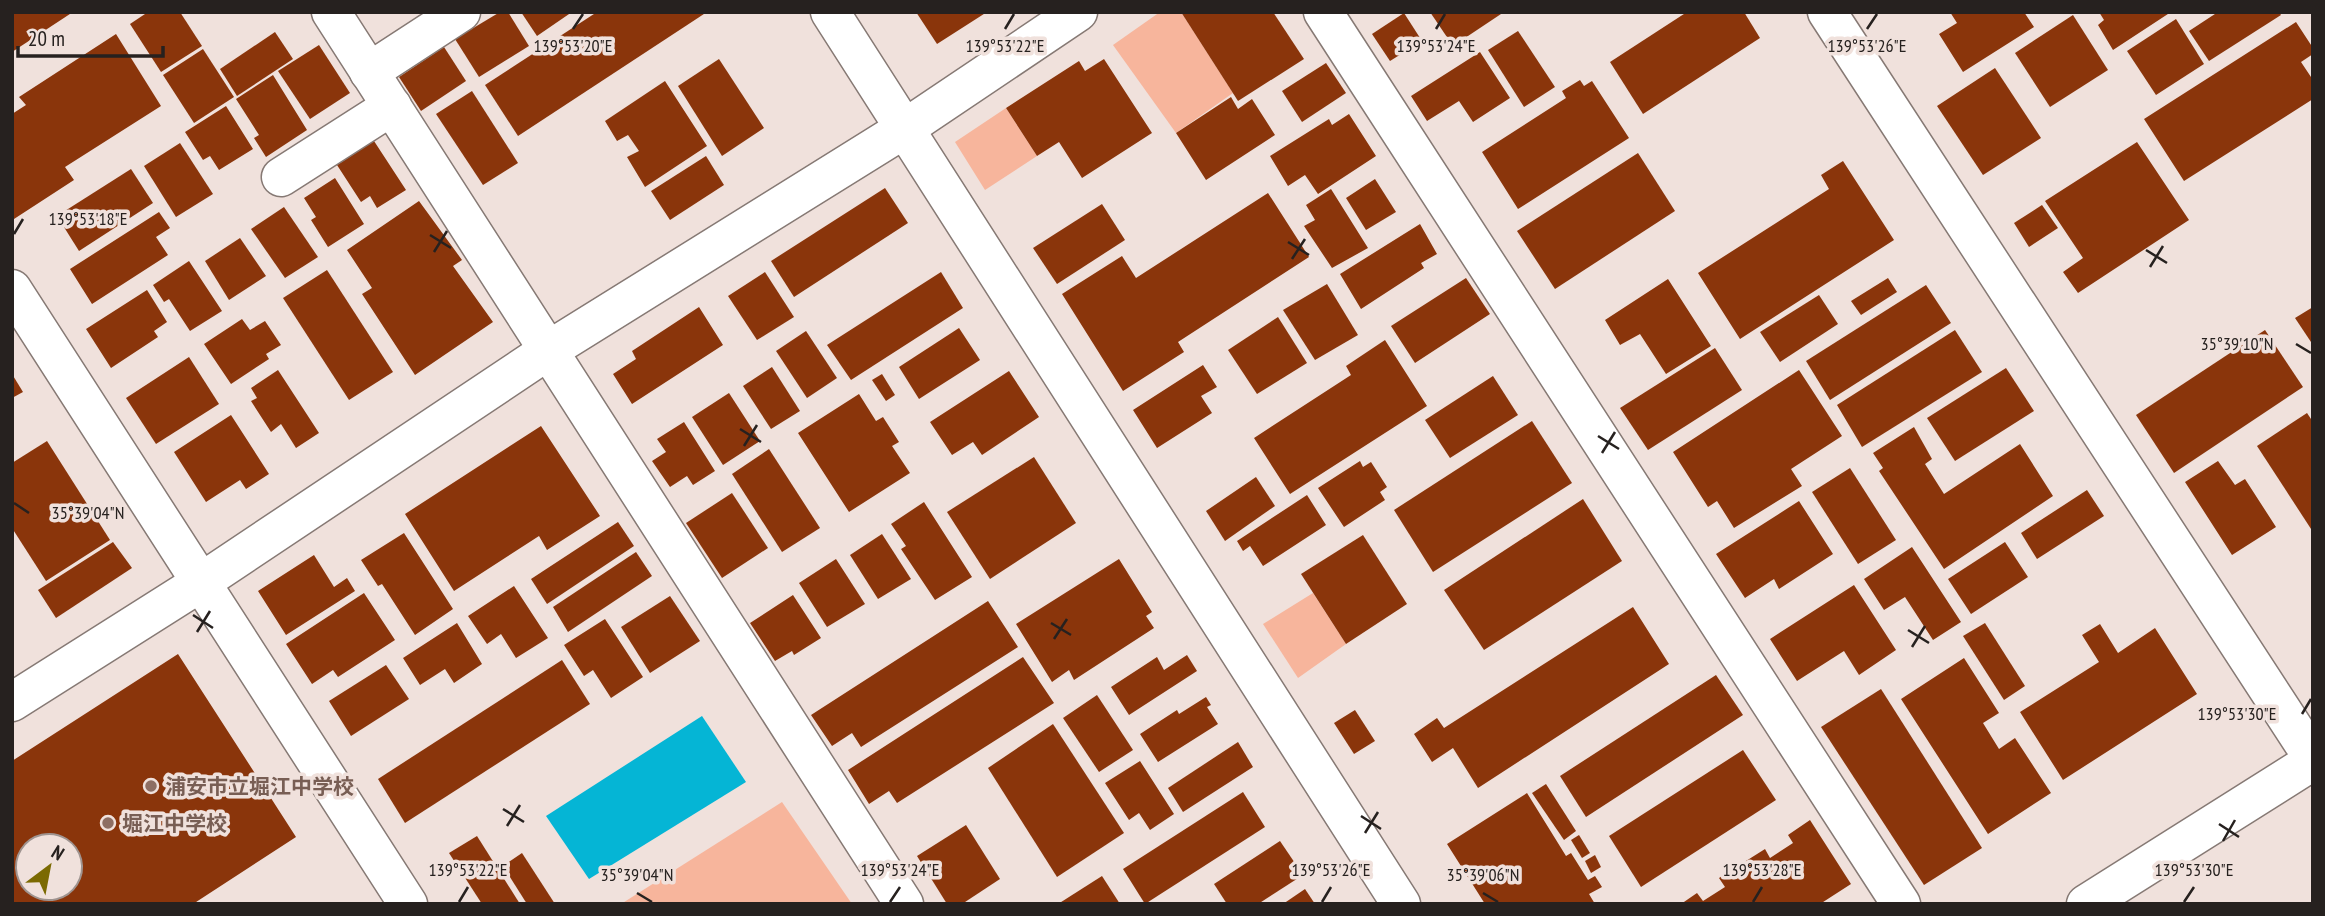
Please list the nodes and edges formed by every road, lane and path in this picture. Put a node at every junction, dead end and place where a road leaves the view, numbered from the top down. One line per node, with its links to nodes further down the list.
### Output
1 (331, 12): 7 (street)
2 (461, 12): 7 (street)
3 (830, 12): 9 (street)
4 (1079, 12): 9 (street)
5 (1322, 12): 20 (street)
6 (1827, 12): 15 (street)
7 (369, 72): 8 (street)
8 (392, 106): 10 (street); 12 (street)
9 (904, 129): 12 (street); 19 (street)
10 (281, 177)
11 (12, 289): 13 (street)
12 (549, 350): 13 (street); 18 (street)
13 (200, 583): 14 (street); 17 (street)
14 (12, 702)
15 (2313, 760): 16 (street)
16 (2104, 899)
17 (408, 904)
18 (904, 904)
19 (1401, 904)
20 (1901, 904)

